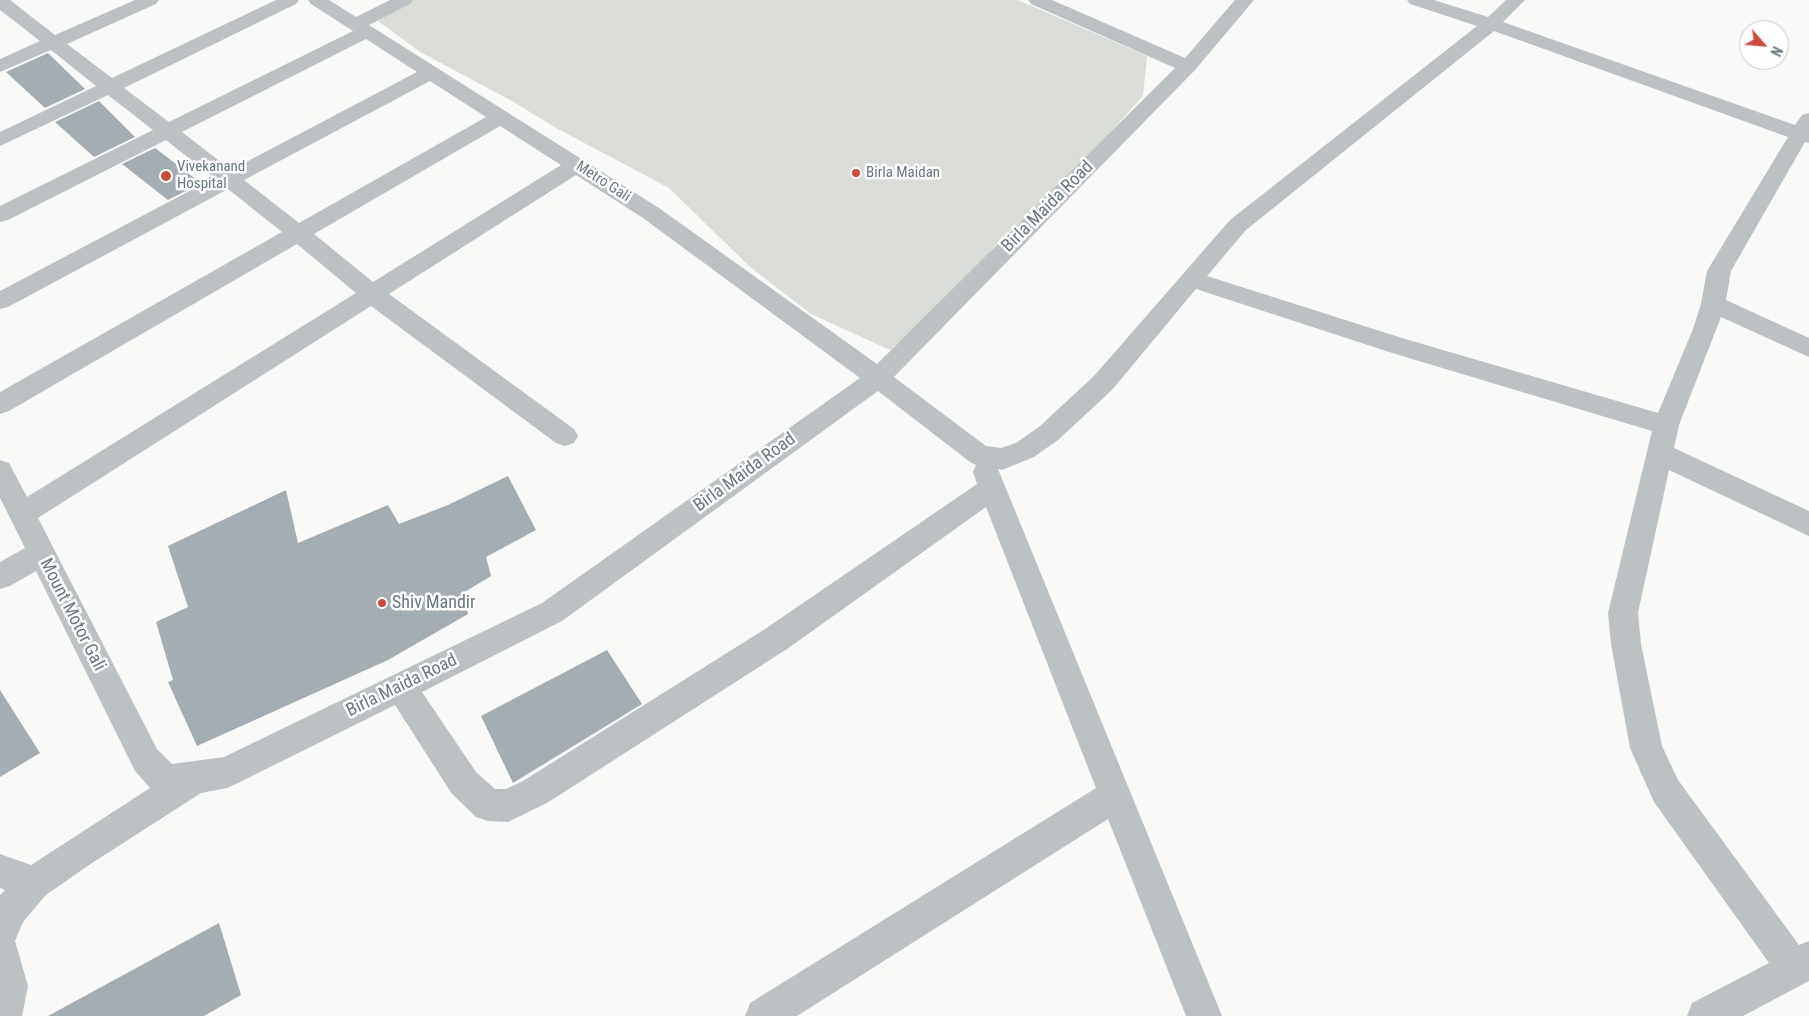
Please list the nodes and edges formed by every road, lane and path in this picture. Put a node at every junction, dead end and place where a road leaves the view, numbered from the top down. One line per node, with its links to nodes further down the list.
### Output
1 (150, 0): 12 (street)
2 (290, 0): 16 (street)
3 (317, 0): 11 (street, Metro Gali)
4 (404, 0): 11 (street)
5 (1037, 0): 14 (street)
6 (1245, 0): 14 (street, Birla Maida Road)
7 (1416, 0): 10 (street)
8 (1516, 0): 10 (street)
9 (7, 4): 12 (street)
10 (1491, 24): 18 (street); 25 (street)
11 (363, 28): 15 (street, Metro Gali); 19 (street)
12 (53, 43): 13 (street); 16 (street)
13 (0, 66)
14 (1188, 66): 30 (street, Birla Maida Road)
15 (432, 72): 17 (street, Metro Gali); 22 (street)
16 (110, 87): 19 (street); 20 (street)
17 (502, 117): 21 (street, Metro Gali); 24 (street)
18 (1806, 130): 28 (street)
19 (166, 131): 22 (street); 23 (street)
20 (0, 140)
21 (577, 165): 26 (street); 30 (street, Metro Gali)
22 (229, 180): 24 (street); 27 (street)
23 (0, 214)
24 (298, 233): 26 (street); 31 (street)
25 (1190, 279): 32 (street); 35 (street)
26 (372, 294): 33 (street); 38 (street)
27 (0, 302)
28 (1713, 304): 29 (street); 32 (street)
29 (1809, 348)
30 (878, 378): 35 (street, Metro Gali); 42 (street, Birla Maida Road)
31 (0, 404)
32 (1666, 425): 34 (street)
33 (565, 436)
34 (1659, 453): 39 (street); 50 (street)
35 (979, 455): 37 (street)
36 (0, 471): 38 (street, Mount Motor Gali)
37 (992, 488): 42 (street); 45 (street)
38 (21, 516): 40 (street, Mount Motor Gali)
39 (1809, 524)
40 (41, 553): 41 (street); 43 (street, Mount Motor Gali)
41 (0, 577)
42 (401, 687): 44 (street, Birla Maida Road)
43 (146, 760): 44 (street, Birla Maida Road)
44 (194, 778): 47 (street)
45 (1116, 795): 52 (street); 53 (street)
46 (0, 871): 47 (street)
47 (34, 884): 48 (street)
48 (0, 935)
49 (0, 947): 51 (street)
50 (1802, 964): 54 (street)
51 (4, 1016)
52 (763, 1016)
53 (1204, 1016)
54 (1705, 1016)

